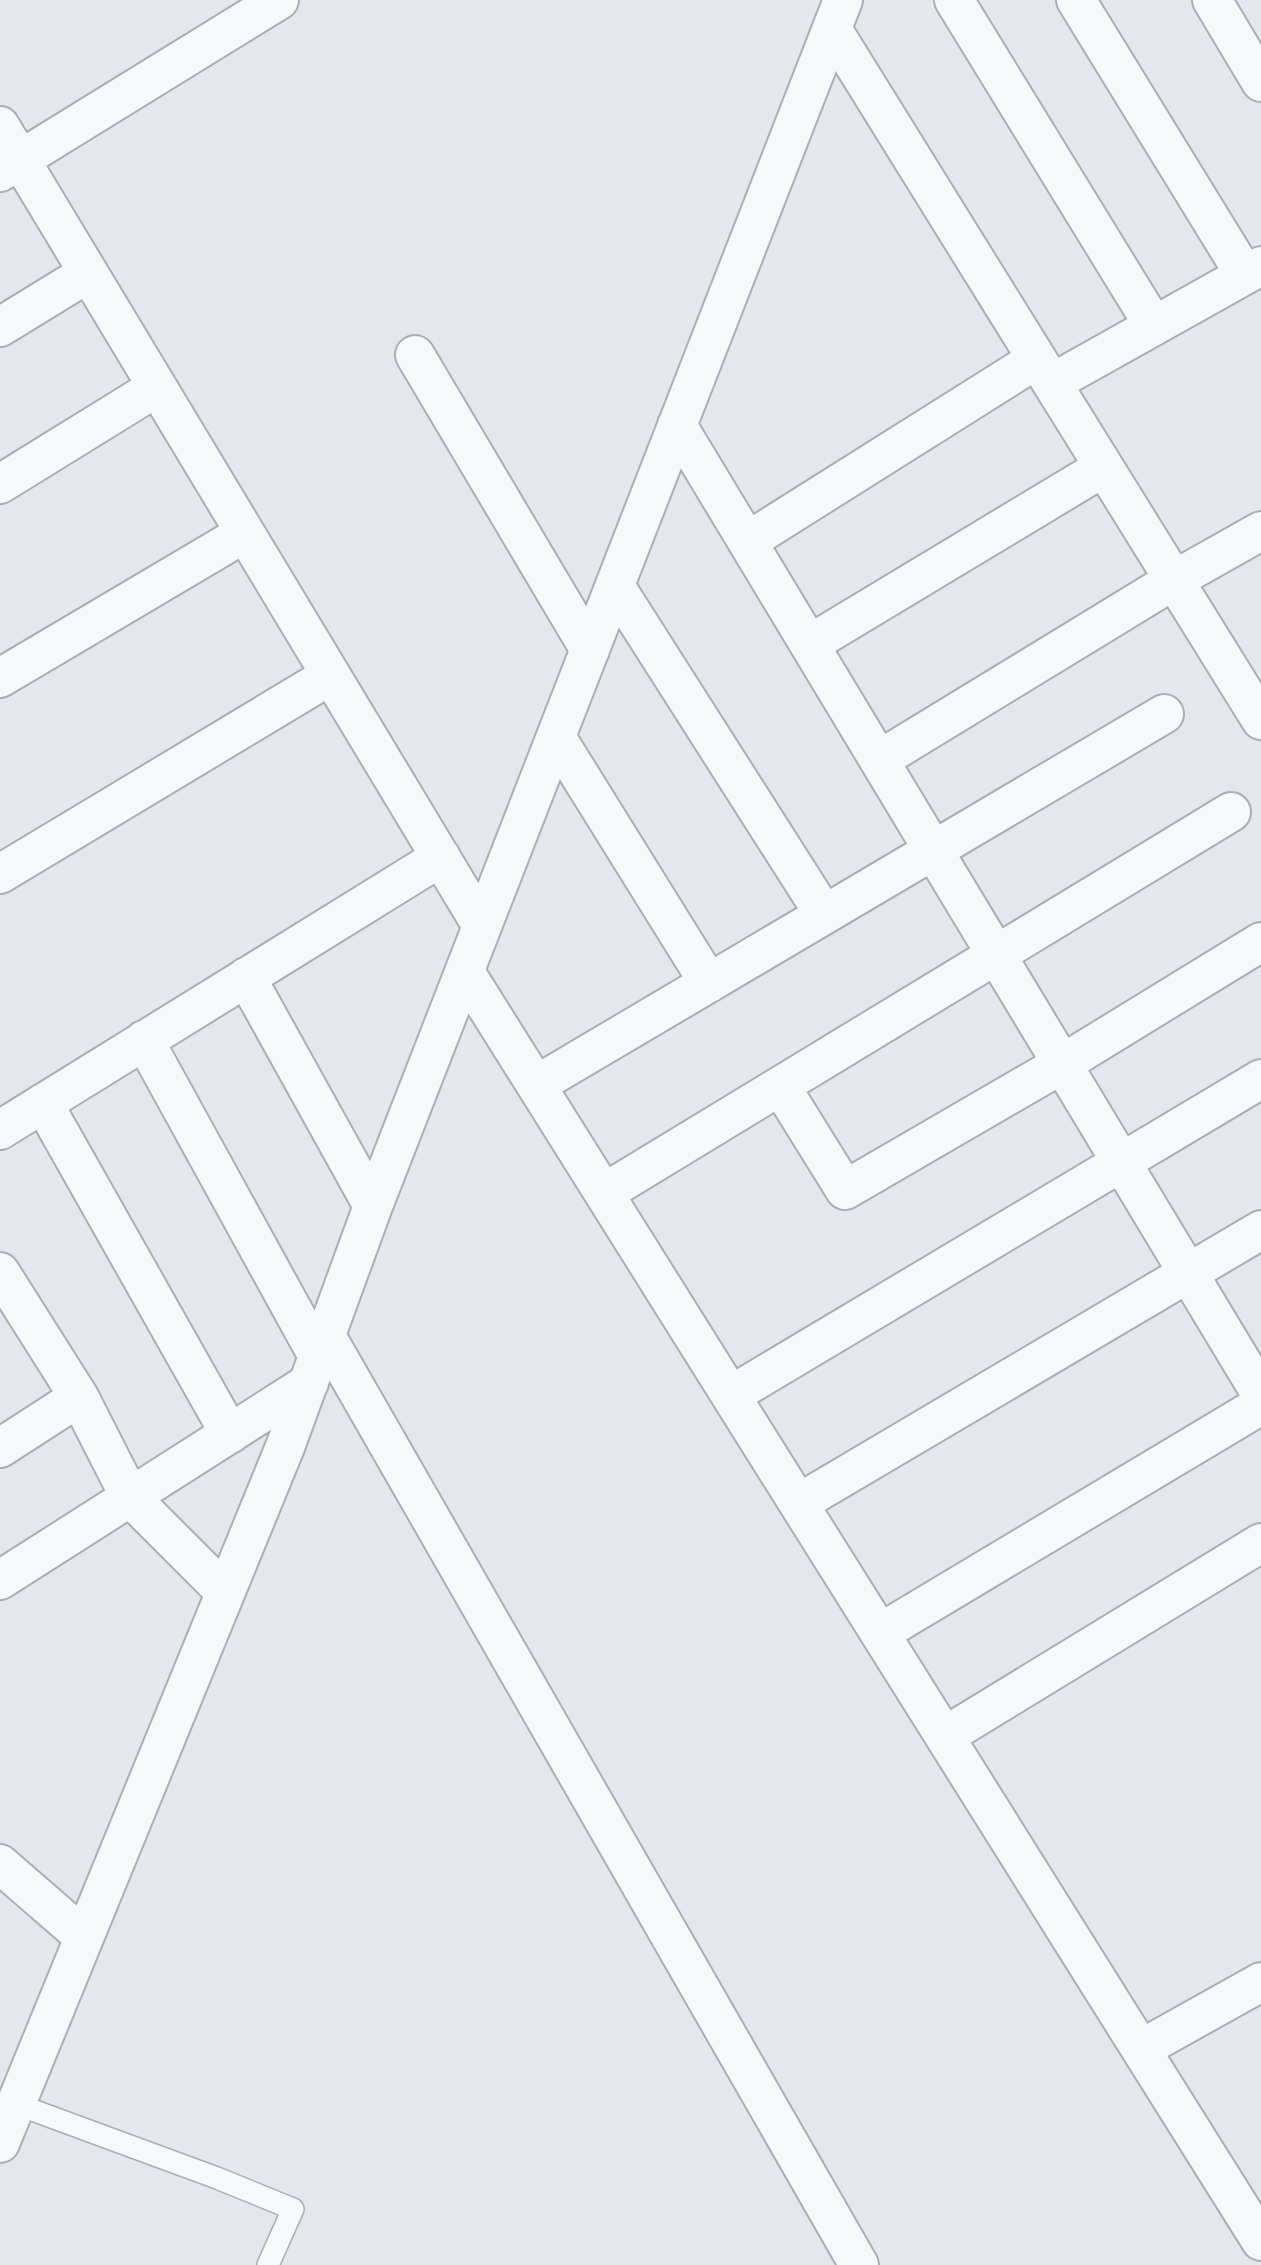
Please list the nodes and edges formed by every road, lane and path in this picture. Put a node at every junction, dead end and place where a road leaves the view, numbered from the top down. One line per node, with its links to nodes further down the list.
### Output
1 (279, 0): 8 (street)
2 (954, 0): 11 (street)
3 (1076, 0): 9 (street)
4 (1212, 0): 6 (street)
5 (838, 15): 14 (street); 16 (street)
6 (1261, 82)
7 (0, 126): 8 (street)
8 (10, 166): 10 (street)
9 (1253, 271): 11 (street)
10 (88, 273): 12 (street); 15 (street)
11 (1154, 326): 14 (street)
12 (0, 327)
13 (415, 355): 25 (street)
14 (1044, 371): 17 (street); 21 (street)
15 (157, 387): 18 (street); 20 (street)
16 (677, 425): 21 (street); 23 (street)
17 (1104, 467): 22 (street); 24 (street)
18 (0, 484)
19 (1261, 531): 22 (street)
20 (245, 533): 26 (street); 28 (street)
21 (747, 541): 24 (street)
22 (1174, 580): 27 (street); 32 (street)
23 (615, 586): 25 (street); 37 (street)
24 (810, 644): 32 (street)
25 (590, 650): 31 (street)
26 (331, 675): 35 (street); 36 (street)
27 (1250, 676): 30 (street)
28 (0, 678)
29 (1164, 714): 34 (street)
30 (1261, 720)
31 (556, 737): 38 (street); 43 (street)
32 (879, 760): 34 (street)
33 (1231, 812): 40 (street)
34 (933, 849): 37 (street); 40 (street)
35 (441, 856): 38 (street); 42 (street)
36 (0, 874)
37 (824, 914): 43 (street)
38 (482, 926): 41 (street)
39 (1261, 942): 45 (street)
40 (996, 955): 45 (street); 48 (street)
41 (465, 972): 47 (street); 53 (street)
42 (246, 977): 44 (street); 53 (street)
43 (709, 983): 47 (street)
44 (144, 1040): 49 (street); 57 (street)
45 (1062, 1064): 48 (street); 51 (street)
46 (1261, 1079): 51 (street)
47 (536, 1085): 52 (street)
48 (780, 1087): 52 (street)
49 (43, 1103): 50 (street); 62 (street)
50 (0, 1130)
51 (1121, 1163): 55 (street); 59 (street)
52 (604, 1194): 59 (street)
53 (373, 1206): 57 (street)
54 (1261, 1230): 55 (street)
55 (1188, 1272): 58 (street); 65 (street)
56 (5, 1289): 60 (street)
57 (318, 1359): 62 (street); 68 (street); 80 (street)
58 (1261, 1394)
59 (731, 1395): 65 (street)
60 (79, 1397): 63 (street); 64 (street)
61 (1261, 1405): 69 (street)
62 (230, 1434): 64 (street)
63 (0, 1448)
64 (131, 1497): 67 (street); 68 (street)
65 (799, 1503): 69 (street)
66 (1261, 1543): 70 (street)
67 (0, 1580)
68 (225, 1592): 72 (street)
69 (880, 1633): 70 (street)
70 (945, 1736): 74 (street)
71 (0, 1864): 72 (street)
72 (84, 1937): 75 (street)
73 (1261, 1982): 74 (street)
74 (1141, 2049): 77 (street)
75 (16, 2104): 76 (street); 79 (lane)
76 (0, 2143)
77 (1261, 2241)
78 (1261, 2255): 81 (street)
79 (268, 2265)
80 (859, 2265)
81 (1244, 2265)

